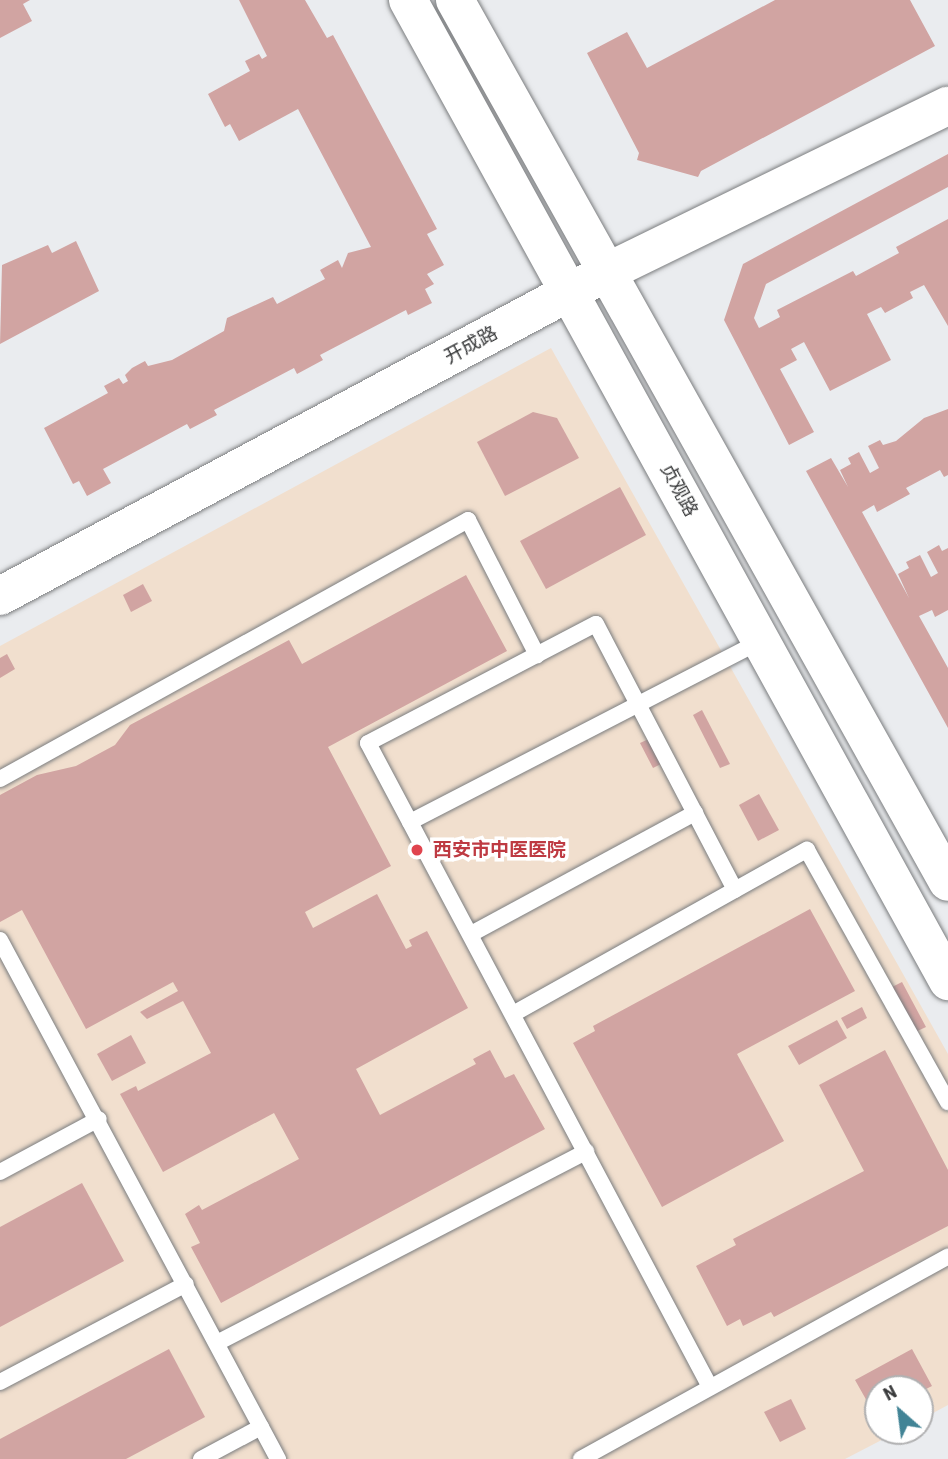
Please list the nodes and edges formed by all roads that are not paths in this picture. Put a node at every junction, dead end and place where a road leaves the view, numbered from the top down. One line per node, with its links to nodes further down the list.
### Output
1 (408, 0): 5 (street, 贞观路)
2 (455, 0): 4 (street)
3 (948, 106): 4 (street, 开成路)
4 (609, 271): 5 (street, 开成路); 13 (street)
5 (572, 292): 6 (street, 开成路); 7 (street, 贞观路)
6 (0, 596)
7 (761, 641): 9 (lane); 17 (street, 贞观路)
8 (537, 655): 9 (lane); 10 (lane); 12 (lane)
9 (639, 706): 11 (lane); 12 (lane)
10 (0, 779)
11 (695, 813): 14 (lane); 15 (lane)
12 (410, 822): 15 (lane)
13 (948, 882)
14 (735, 890): 18 (lane); 19 (lane)
15 (471, 934): 18 (lane)
16 (0, 940): 20 (lane)
17 (948, 981)
18 (513, 1014): 21 (lane)
19 (948, 1102)
20 (99, 1119): 22 (lane); 24 (lane)
21 (586, 1152): 25 (lane); 27 (lane)
22 (0, 1172)
23 (948, 1256): 27 (lane)
24 (186, 1284): 25 (lane); 26 (lane)
25 (217, 1343): 28 (lane)
26 (0, 1382)
27 (710, 1387): 31 (lane)
28 (261, 1427): 29 (lane); 30 (lane)
29 (201, 1459)
30 (278, 1459)
31 (581, 1459)

